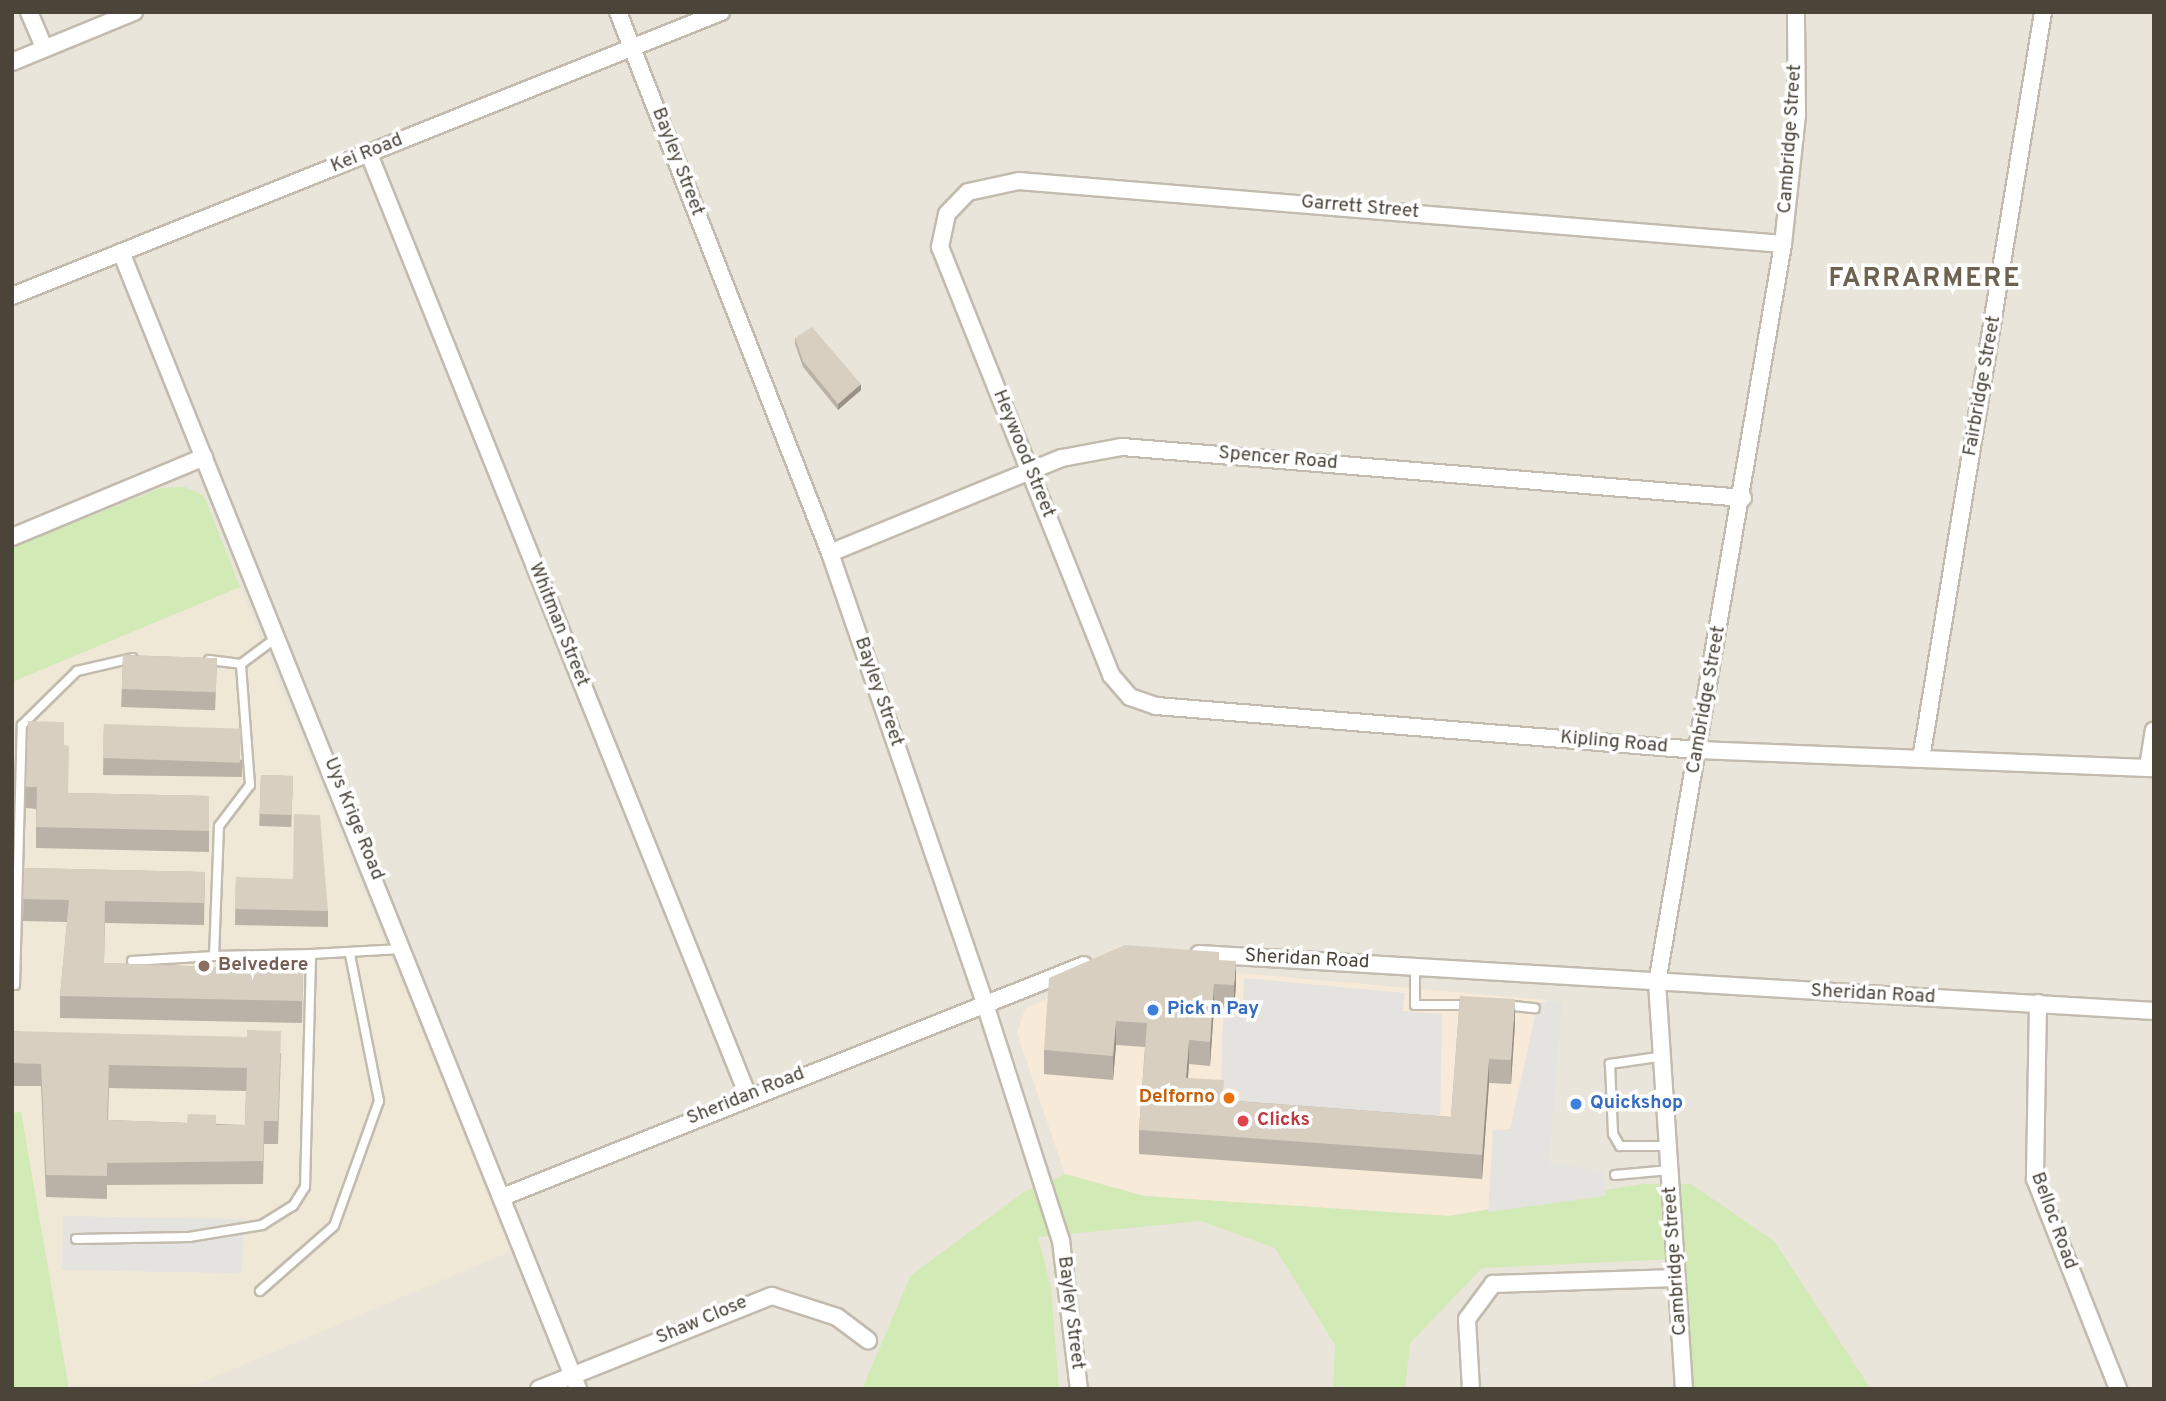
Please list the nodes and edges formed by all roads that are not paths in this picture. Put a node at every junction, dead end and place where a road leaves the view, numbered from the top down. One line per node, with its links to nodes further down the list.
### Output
1 (29, 12): 7 (street)
2 (134, 12): 7 (street)
3 (618, 12): 8 (street, Bayley Street)
4 (721, 12): 8 (street, Kei Road)
5 (1796, 12): 12 (street, Cambridge Street)
6 (2043, 12): 27 (street, Fairbridge Street)
7 (44, 48): 9 (street)
8 (633, 48): 10 (street, Kei Road); 19 (street, Bayley Street)
9 (12, 62)
10 (369, 154): 13 (street, Kei Road); 46 (street, Whitman Street)
11 (947, 214): 12 (street, Garrett Street); 16 (street, Heywood Street)
12 (1783, 244): 17 (street, Cambridge Street)
13 (121, 252): 14 (street, Kei Road); 15 (street, Uys Krige Road)
14 (12, 296)
15 (204, 457): 18 (street); 20 (street, Uys Krige Road)
16 (1030, 470): 17 (street, Spencer Road); 19 (street, Spencer Road); 24 (street, Heywood Street)
17 (1744, 498): 26 (street, Cambridge Street)
18 (12, 537)
19 (831, 553): 39 (street, Bayley Street)
20 (278, 636): 23 (lane); 29 (street, Uys Krige Road)
21 (144, 658): 38 (lane)
22 (191, 659): 23 (lane)
23 (241, 664): 33 (lane)
24 (1121, 691): 26 (street, Kipling Road)
25 (2154, 730): 28 (street)
26 (1698, 750): 27 (street, Kipling Road); 37 (street, Cambridge Street)
27 (1921, 759): 28 (street, Kipling Road)
28 (2151, 768)
29 (405, 949): 32 (lane); 50 (street, Uys Krige Road)
30 (1180, 953): 36 (street, Sheridan Road)
31 (311, 954): 32 (lane); 33 (lane); 51 (lane)
32 (351, 954): 53 (lane)
33 (214, 956): 35 (lane)
34 (1106, 959): 39 (street, Sheridan Road)
35 (132, 961)
36 (1415, 966): 37 (street, Sheridan Road); 41 (lane)
37 (1657, 983): 40 (street, Sheridan Road); 45 (street, Cambridge Street)
38 (15, 985)
39 (984, 1001): 46 (street, Sheridan Road); 57 (street, Bayley Street)
40 (2038, 1003): 44 (street, Sheridan Road); 60 (street, Belloc Road)
41 (1480, 1005)
42 (1493, 1005): 43 (lane)
43 (1535, 1008)
44 (2154, 1012)
45 (1658, 1057): 47 (street, Cambridge Street); 47 (lane)
46 (748, 1096): 50 (street, Sheridan Road)
47 (1668, 1146): 48 (street, Cambridge Street)
48 (1670, 1170): 49 (lane); 52 (street, Cambridge Street)
49 (1615, 1175)
50 (505, 1196): 55 (street, Uys Krige Road)
51 (76, 1239)
52 (1676, 1278): 58 (street); 59 (street, Cambridge Street)
53 (260, 1291)
54 (867, 1340): 55 (street, Shaw Close)
55 (576, 1382): 56 (street, Shaw Close)
56 (539, 1389)
57 (1079, 1389)
58 (1471, 1389)
59 (1684, 1389)
60 (2118, 1389)

